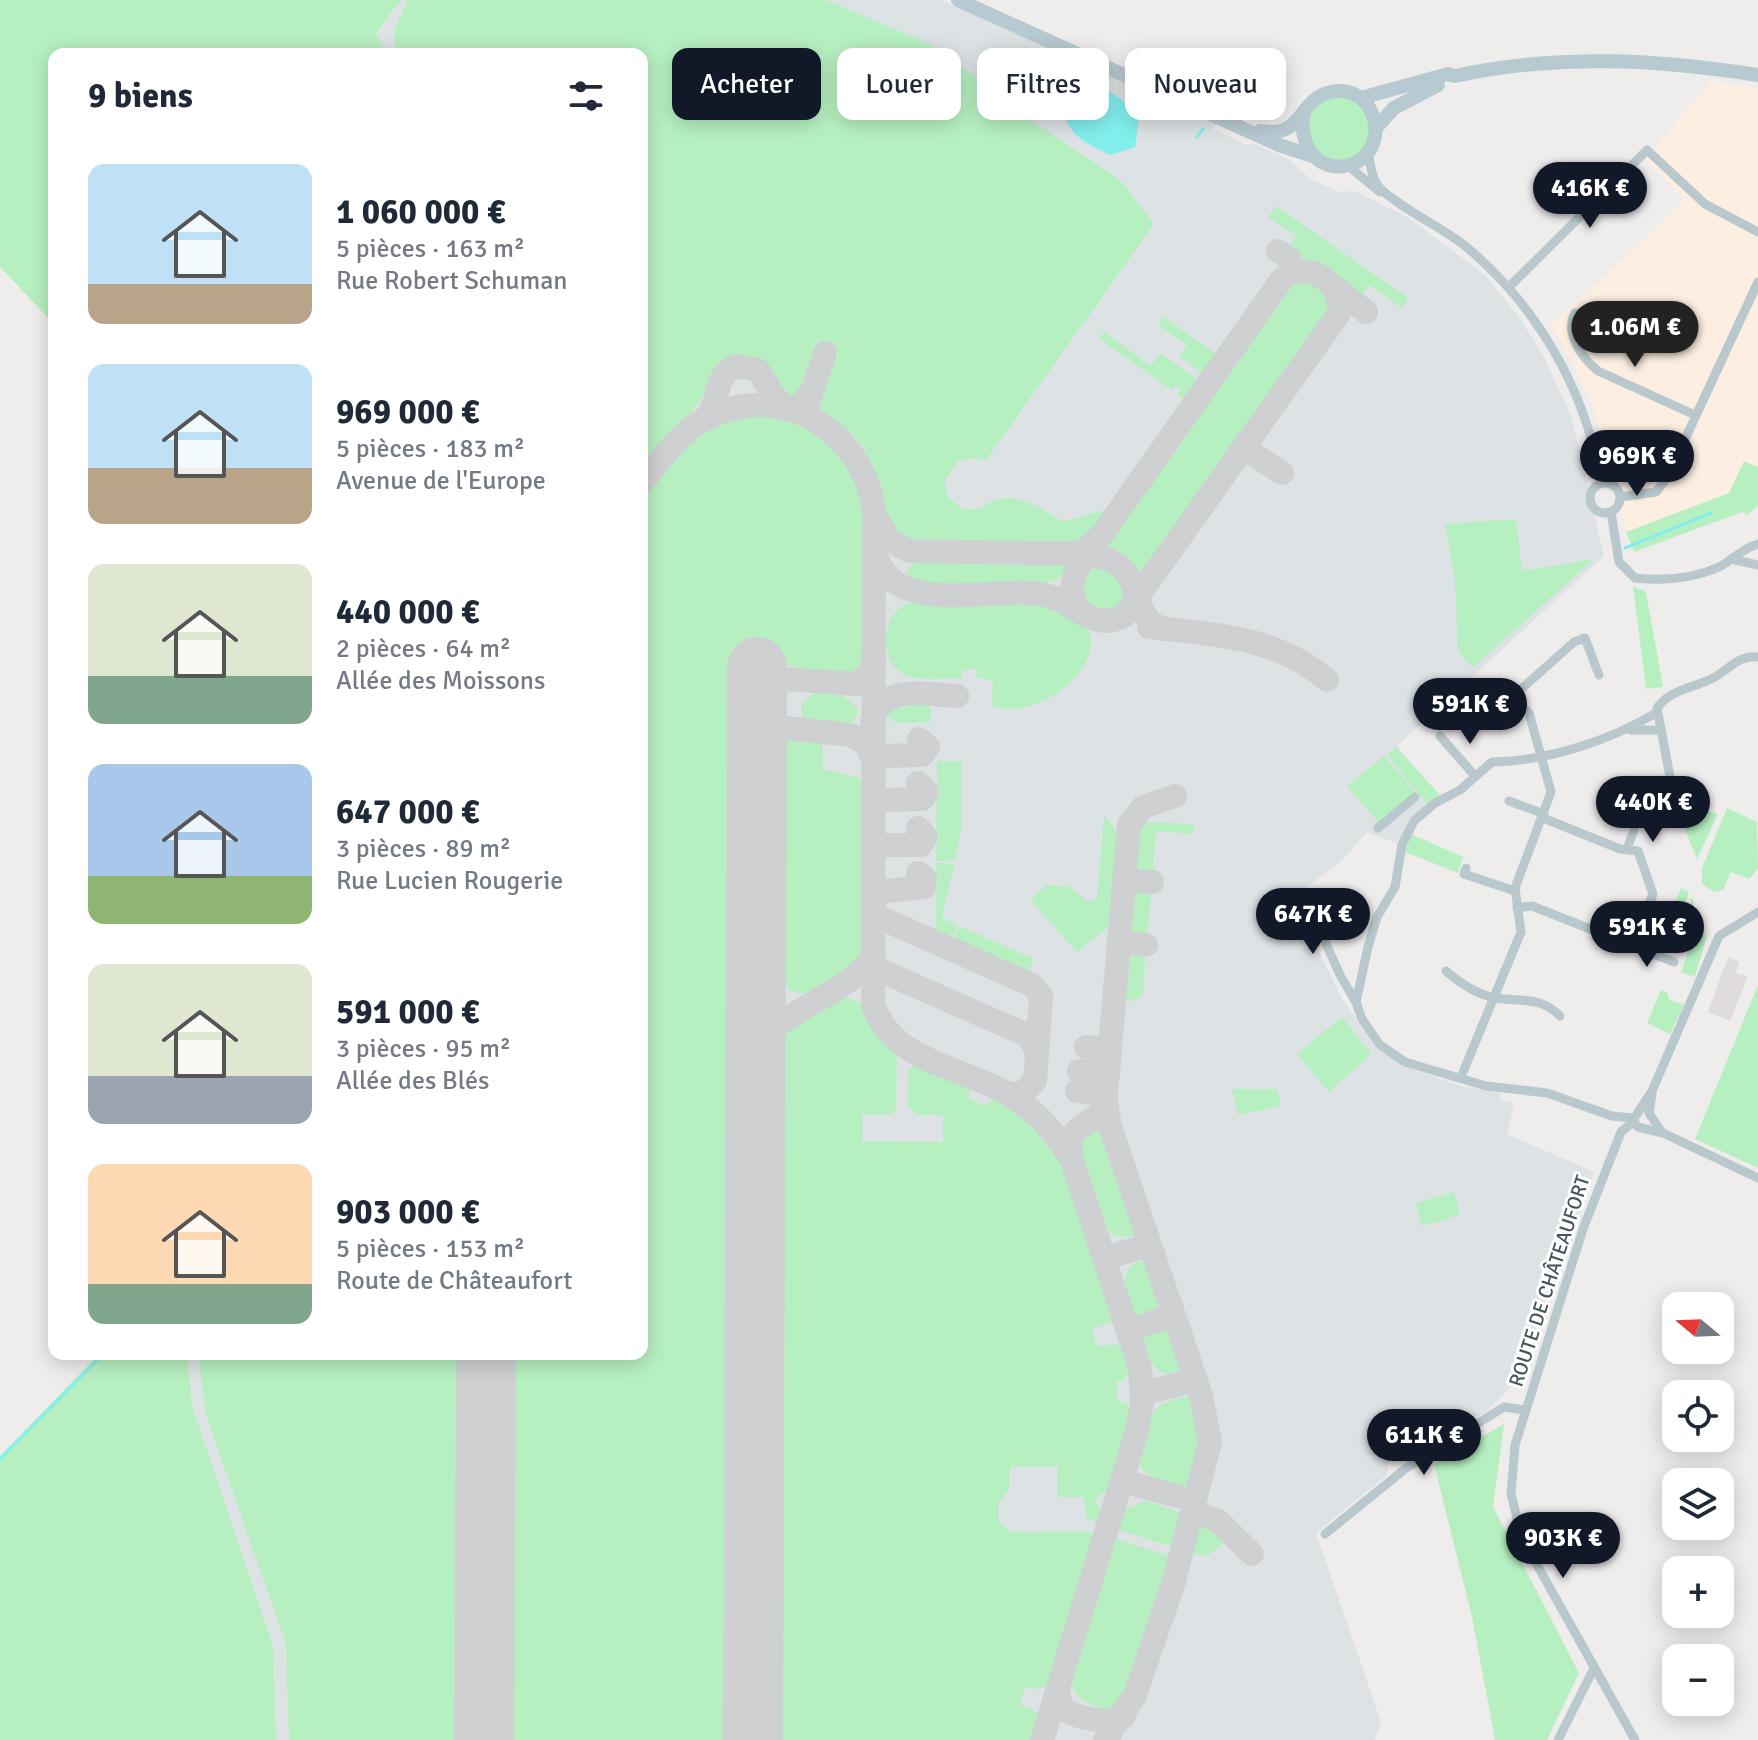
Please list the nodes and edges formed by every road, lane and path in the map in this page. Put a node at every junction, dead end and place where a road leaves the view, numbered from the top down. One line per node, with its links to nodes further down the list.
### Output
1 (958, 0): 6 (main road)
2 (1758, 75): 3 (main road)
3 (1455, 76): 4 (main road); 7 (main road)
4 (1361, 98): 5 (main road); 7 (main road)
5 (1304, 113): 6 (main road); 9 (main road)
6 (1244, 128): 9 (main road)
7 (1376, 128): 8 (main road)
8 (1368, 153): 10 (main road); 11 (street)
9 (1313, 156): 10 (main road)
10 (1347, 165): 11 (street)
11 (1397, 200): 14 (street)
12 (1758, 232): 14 (street)
13 (1758, 282): 16 (street)
14 (1509, 287): 17 (street)
15 (1575, 313): 16 (street)
16 (1695, 415): 18 (street)
17 (1601, 483): 18 (street); 19 (street)
18 (1621, 497): 19 (street)
19 (1611, 512): 21 (street)
20 (1758, 544): 21 (street)
21 (1731, 559): 22 (street)
22 (1758, 565)
23 (1758, 657): 25 (street)
24 (1599, 675): 29 (street)
25 (1656, 713): 26 (street); 27 (street)
26 (1628, 730): 27 (street); 29 (street)
27 (1660, 730): 32 (street)
28 (1440, 736): 30 (street)
29 (1542, 755): 30 (street); 35 (street)
30 (1475, 776): 47 (street)
31 (1625, 785): 37 (street)
32 (1681, 791)
33 (1415, 797): 36 (street)
34 (1509, 801): 35 (street)
35 (1543, 816): 37 (street); 39 (street)
36 (1378, 828)
37 (1627, 849): 43 (street)
38 (1466, 868): 39 (street)
39 (1515, 891): 41 (street)
40 (1303, 893): 47 (street)
41 (1517, 908): 43 (street); 46 (street)
42 (1758, 912): 50 (street)
43 (1632, 945): 44 (street)
44 (1674, 962)
45 (1446, 971): 46 (street)
46 (1495, 998): 48 (street); 49 (street)
47 (1356, 1002): 49 (street)
48 (1560, 1016)
49 (1461, 1077): 50 (street)
50 (1641, 1120): 51 (street); 52 (street, ROUTE DE CHÂTEAUFORT)
51 (1758, 1178)
52 (1525, 1410): 53 (street); 54 (street, ROUTE DE CHÂTEAUFORT)
53 (1325, 1534)
54 (1594, 1668): 55 (street); 56 (street, ROUTE DE CHÂTEAUFORT)
55 (1558, 1740)
56 (1635, 1740)

